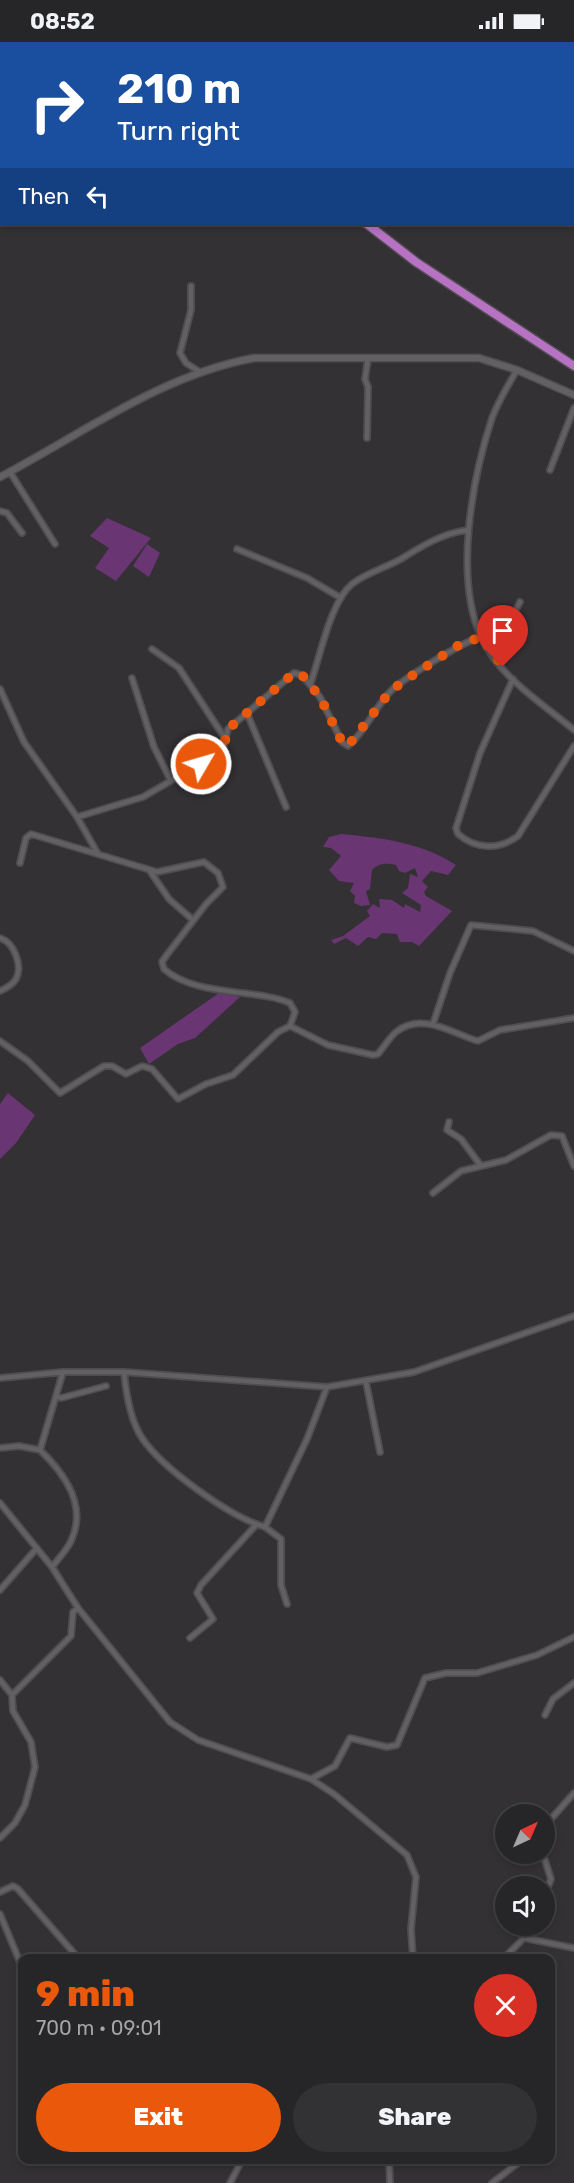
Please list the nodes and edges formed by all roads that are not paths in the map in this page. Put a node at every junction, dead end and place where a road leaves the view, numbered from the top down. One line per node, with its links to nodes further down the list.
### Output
1 (368, 225): 4 (highway)
2 (191, 286): 6 (street)
3 (368, 358): 5 (street); 6 (street); 9 (street)
4 (574, 366)
5 (517, 370): 7 (street); 14 (street)
6 (200, 372): 11 (street)
7 (574, 395)
8 (574, 408): 10 (street)
9 (367, 438)
10 (550, 470)
11 (10, 472): 12 (street); 16 (street)
12 (0, 477)
13 (0, 511): 15 (street)
14 (468, 530): 18 (street); 20 (street)
15 (21, 533)
16 (55, 544)
17 (237, 549): 18 (street)
18 (341, 598): 25 (street)
19 (519, 602): 22 (street)
20 (481, 637): 22 (street); 25 (street)
21 (152, 649): 29 (street)
22 (493, 655): 24 (street)
23 (132, 678): 31 (street)
24 (513, 679): 28 (street); 30 (street)
25 (310, 686): 27 (street)
26 (0, 689): 33 (street)
27 (247, 713): 29 (street); 32 (street)
28 (574, 730)
29 (224, 737): 31 (street)
30 (574, 746)
31 (171, 781): 33 (street)
32 (286, 807)
33 (77, 817): 34 (street)
34 (98, 854): 35 (street); 36 (street)
35 (20, 863)
36 (150, 871): 37 (street); 37 (street)
37 (193, 920): 43 (street)
38 (0, 938): 40 (street)
39 (574, 951): 42 (street)
40 (0, 991)
41 (574, 1018): 42 (street)
42 (433, 1024): 43 (street)
43 (290, 1026): 44 (street)
44 (0, 1041)
45 (449, 1122): 46 (street)
46 (481, 1166): 47 (street); 48 (street)
47 (574, 1166)
48 (433, 1193)
49 (574, 1316): 53 (street)
50 (63, 1372): 51 (street); 52 (street); 56 (street)
51 (124, 1372): 55 (street); 61 (street)
52 (0, 1378)
53 (366, 1382): 55 (street); 59 (street)
54 (106, 1386): 56 (street)
55 (327, 1388): 62 (street)
56 (56, 1396): 58 (street)
57 (0, 1448): 58 (street)
58 (40, 1450): 64 (street)
59 (380, 1452)
60 (0, 1503): 63 (street)
61 (256, 1525): 62 (street); 69 (street)
62 (265, 1527): 66 (street)
63 (37, 1548): 64 (street); 65 (street)
64 (52, 1567): 67 (street)
65 (0, 1590)
66 (287, 1604)
67 (78, 1608): 72 (street); 74 (street)
68 (574, 1637): 74 (street)
69 (190, 1638)
70 (0, 1680): 72 (street)
71 (574, 1683): 73 (street)
72 (12, 1695): 77 (street)
73 (545, 1715)
74 (311, 1779): 83 (street)
75 (574, 1793): 76 (street)
76 (555, 1814)
77 (0, 1838)
78 (0, 1892): 82 (street)
79 (0, 1914): 85 (street)
80 (524, 1938): 81 (street); 84 (street)
81 (574, 1948)
82 (75, 1954)
83 (413, 1954)
84 (508, 1954)
85 (18, 1958)
86 (240, 2164): 89 (street)
87 (389, 2164): 90 (street)
88 (517, 2164): 91 (street)
89 (230, 2183)
90 (390, 2183)
91 (492, 2183)

